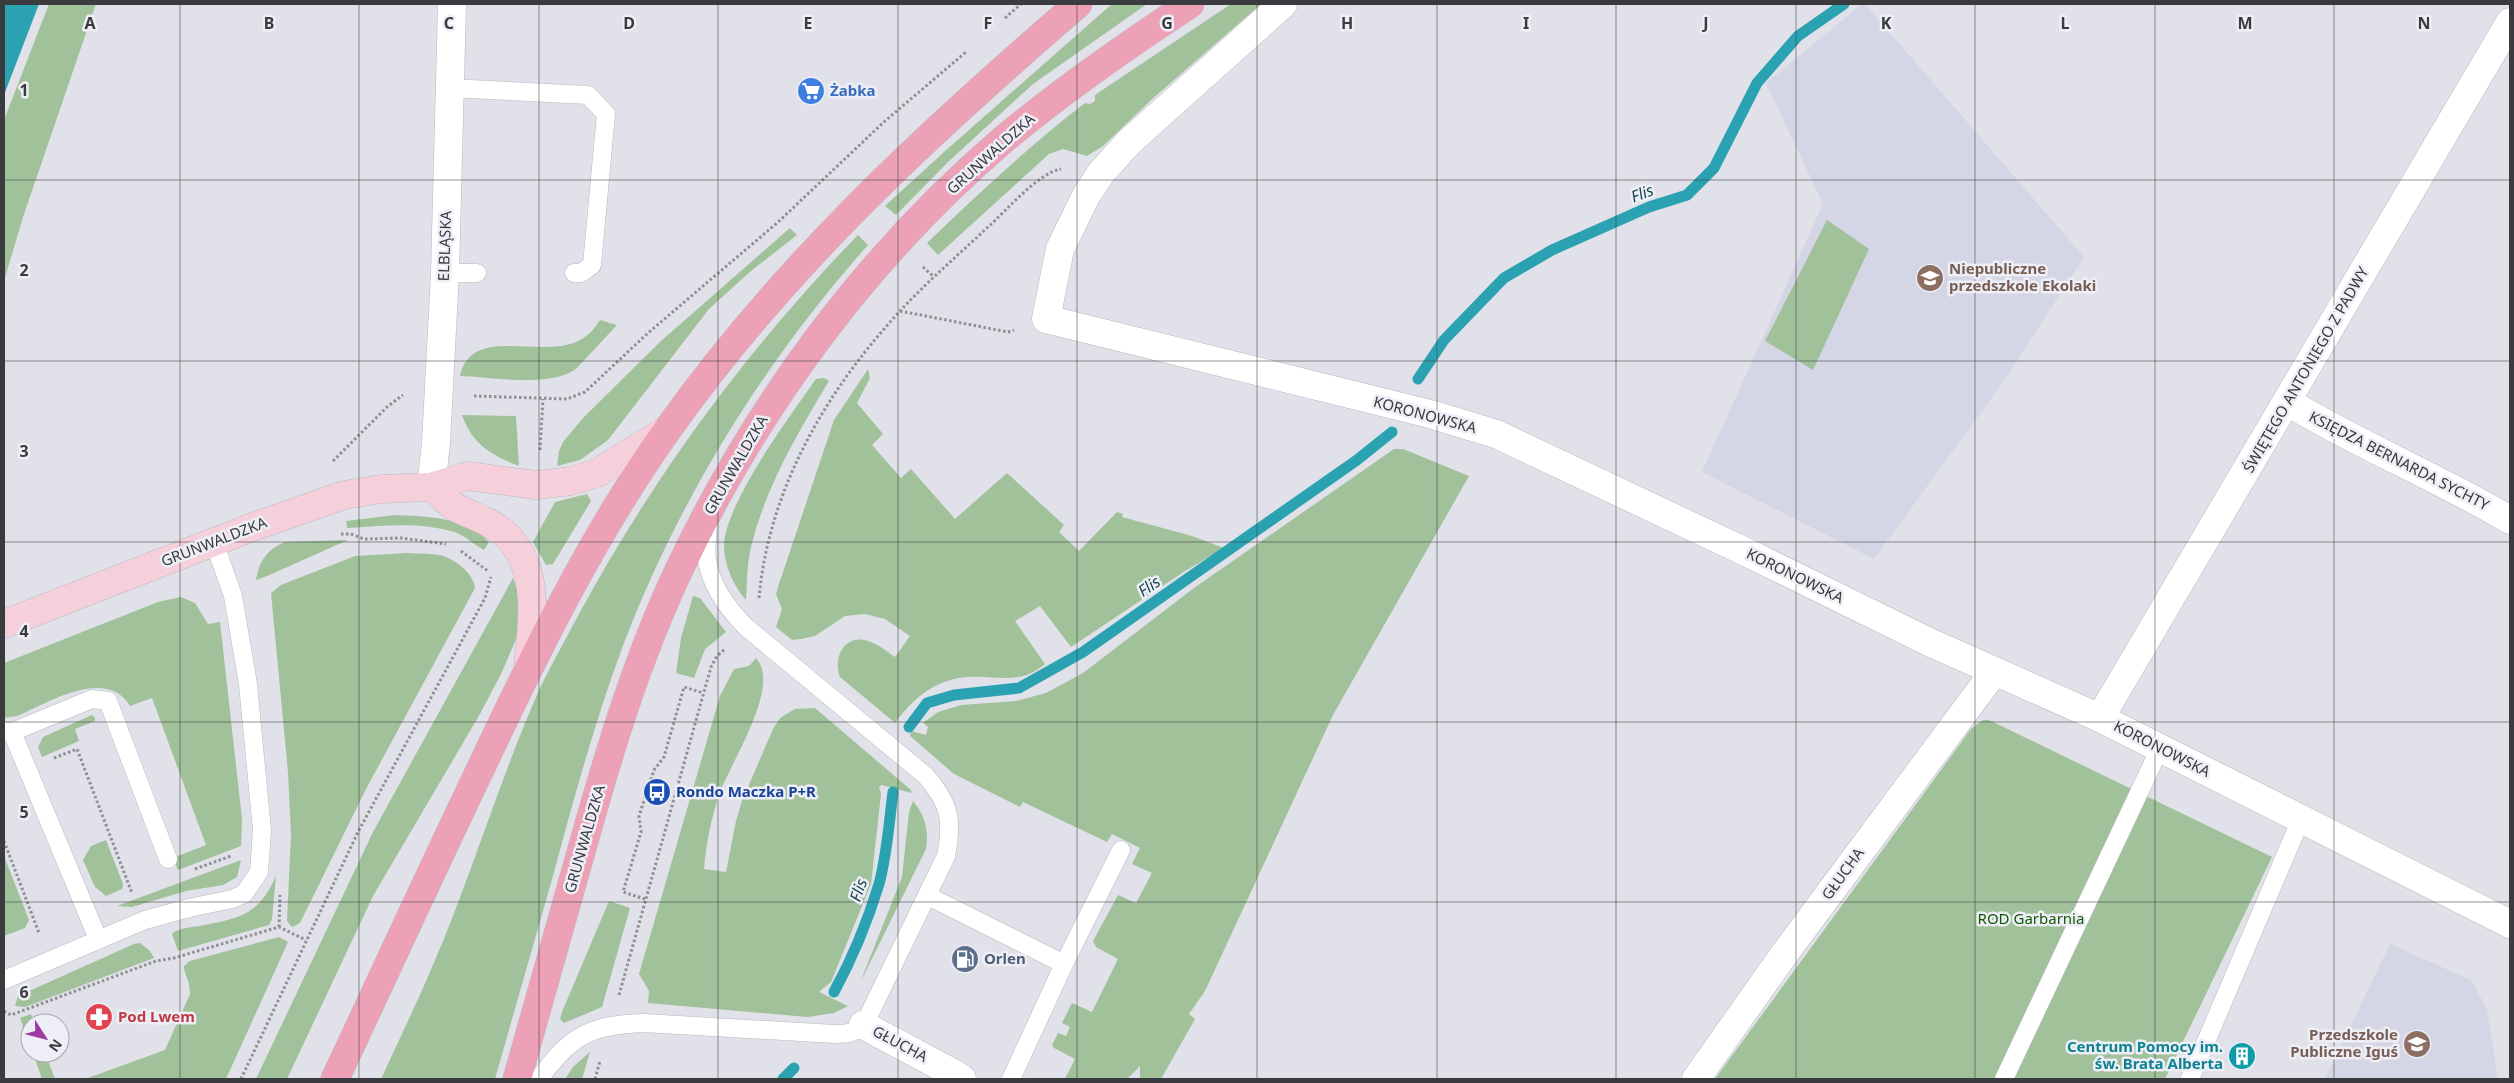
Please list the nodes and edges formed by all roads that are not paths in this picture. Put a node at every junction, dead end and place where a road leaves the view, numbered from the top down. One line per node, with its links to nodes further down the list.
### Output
1 (452, 4): 6 (street, ELBLĄSKA)
2 (1078, 4): 11 (main road, GRUNWALDZKA)
3 (1190, 4): 13 (main road, GRUNWALDZKA)
4 (1283, 4): 18 (street, KORONOWSKA)
5 (2510, 22): 10 (street, ŚWIĘTEGO ANTONIEGO Z PADWY)
6 (450, 88): 7 (street, ELBLĄSKA); 9 (lane)
7 (445, 272): 8 (lane); 12 (street, ELBLĄSKA)
8 (477, 273)
9 (574, 274)
10 (2288, 402): 14 (street, KSIĘDZA BERNARDA SYCHTY); 19 (street, ŚWIĘTEGO ANTONIEGO Z PADWY)
11 (668, 429): 12 (street, GRUNWALDZKA); 17 (main road, GRUNWALDZKA)
12 (431, 487): 15 (street, GRUNWALDZKA); 17 (street, GRUNWALDZKA)
13 (708, 511): 25 (lane); 32 (main road, GRUNWALDZKA)
14 (2510, 520)
15 (214, 542): 16 (street, GRUNWALDZKA); 27 (lane)
16 (4, 624)
17 (528, 667): 31 (main road, GRUNWALDZKA)
18 (1994, 672): 19 (street, KORONOWSKA); 36 (street, GŁUCHA)
19 (2100, 718): 21 (street, KORONOWSKA)
20 (8, 731): 24 (lane); 27 (lane)
21 (2160, 748): 22 (street, KORONOWSKA); 37 (lane)
22 (2301, 819): 26 (street, KORONOWSKA); 38 (lane)
23 (1121, 850): 28 (lane)
24 (168, 859)
25 (928, 896): 28 (lane); 30 (lane)
26 (2510, 924)
27 (98, 939): 29 (lane)
28 (1064, 964): 35 (lane)
29 (4, 980)
30 (862, 1025): 33 (lane); 34 (street, GŁUCHA)
31 (335, 1079)
32 (517, 1079)
33 (539, 1079)
34 (962, 1079)
35 (1010, 1079)
36 (1696, 1079)
37 (2004, 1079)
38 (2190, 1079)

